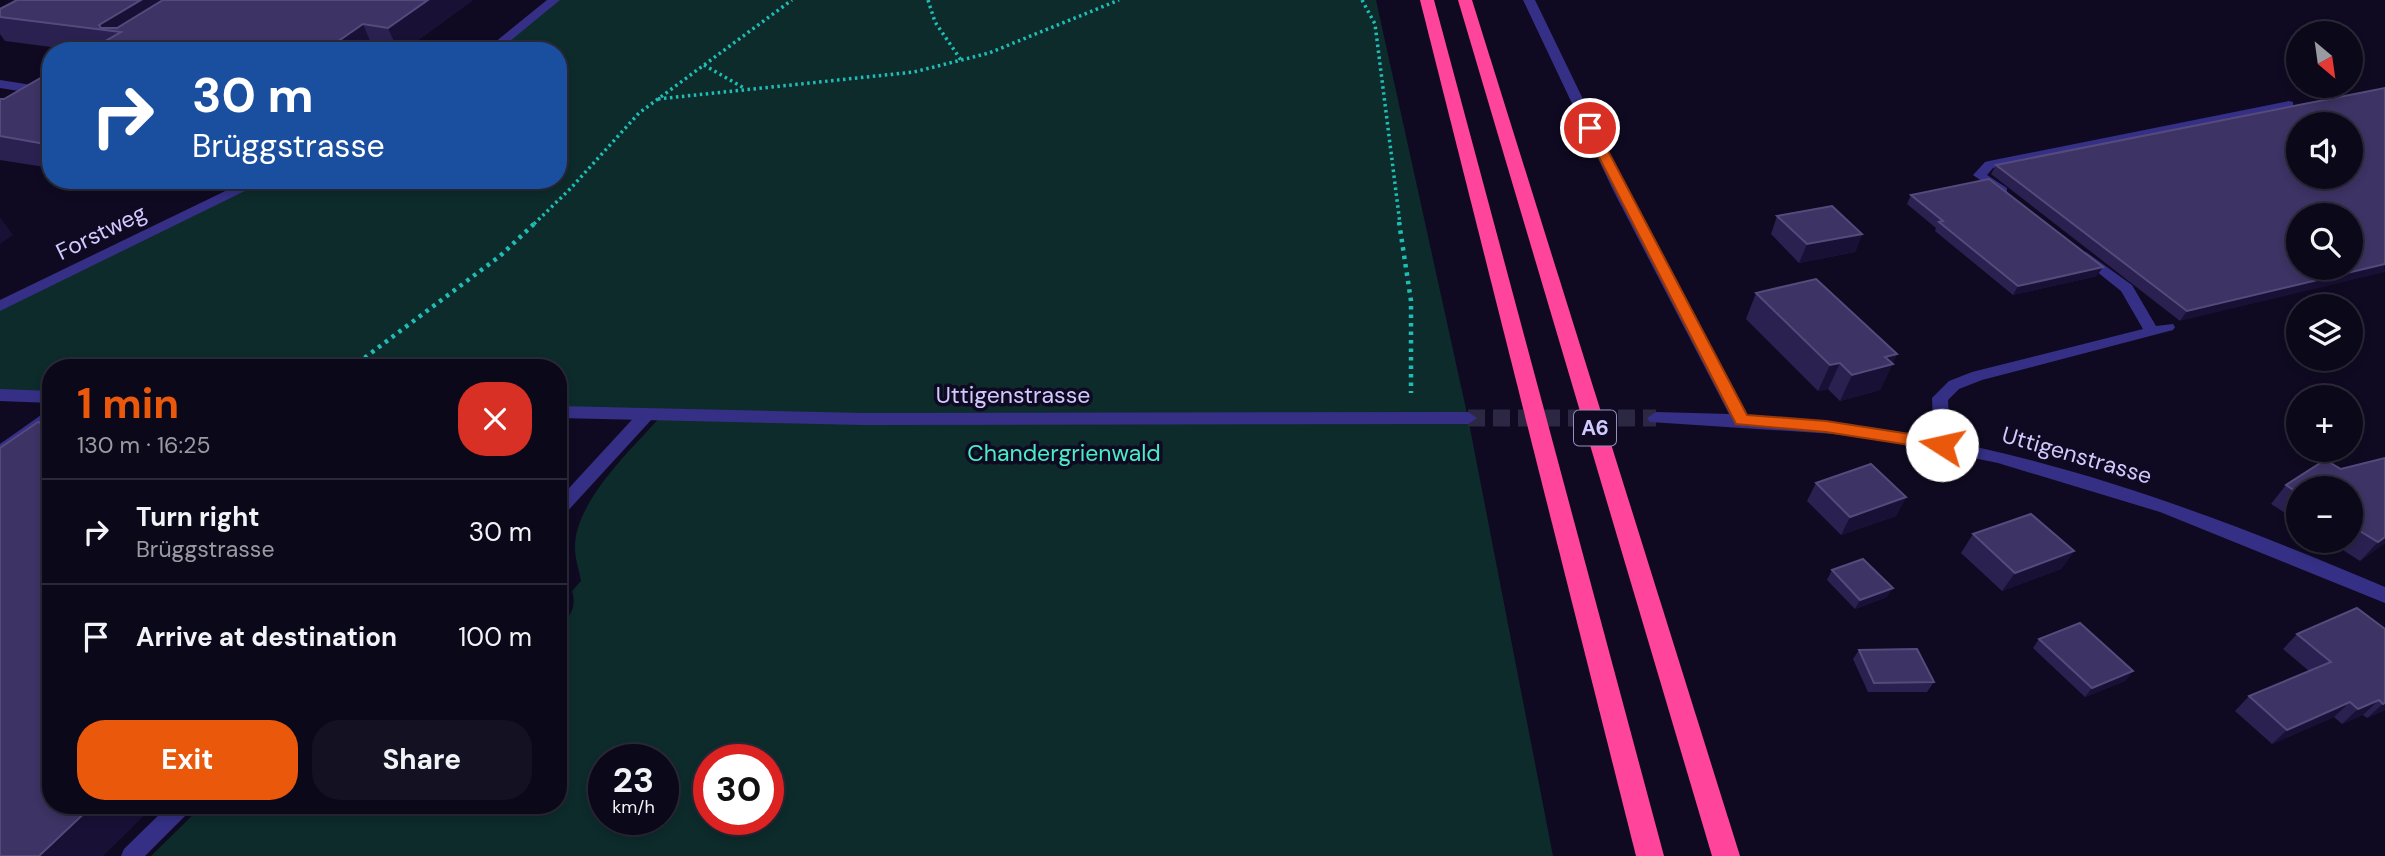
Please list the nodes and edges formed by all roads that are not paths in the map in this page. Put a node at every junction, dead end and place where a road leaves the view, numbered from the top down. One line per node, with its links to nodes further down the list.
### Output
1 (554, 0): 5 (street)
2 (1427, 0): 29 (highway, A6)
3 (1465, 0): 30 (highway, A6)
4 (1529, 0): 21 (street)
5 (501, 42)
6 (0, 84): 7 (street)
7 (42, 91)
8 (2289, 105): 10 (lane)
9 (241, 189): 12 (street, Forstweg)
10 (2012, 199)
11 (2075, 247): 14 (lane)
12 (0, 306)
13 (2168, 327): 14 (lane)
14 (2151, 331): 23 (lane)
15 (0, 395): 16 (street)
16 (42, 397)
17 (567, 412): 18 (street, Uttigenstrasse)
18 (646, 415): 19 (street, Uttigenstrasse); 25 (lane)
19 (1468, 418)
20 (1656, 418): 21 (street, Uttigenstrasse)
21 (1741, 420): 23 (street, Uttigenstrasse)
22 (42, 423): 24 (lane)
23 (1942, 445): 26 (street, Uttigenstrasse)
24 (0, 452)
25 (567, 500)
26 (2385, 595)
27 (174, 814): 28 (lane)
28 (131, 856)
29 (1650, 856)
30 (1726, 856)

